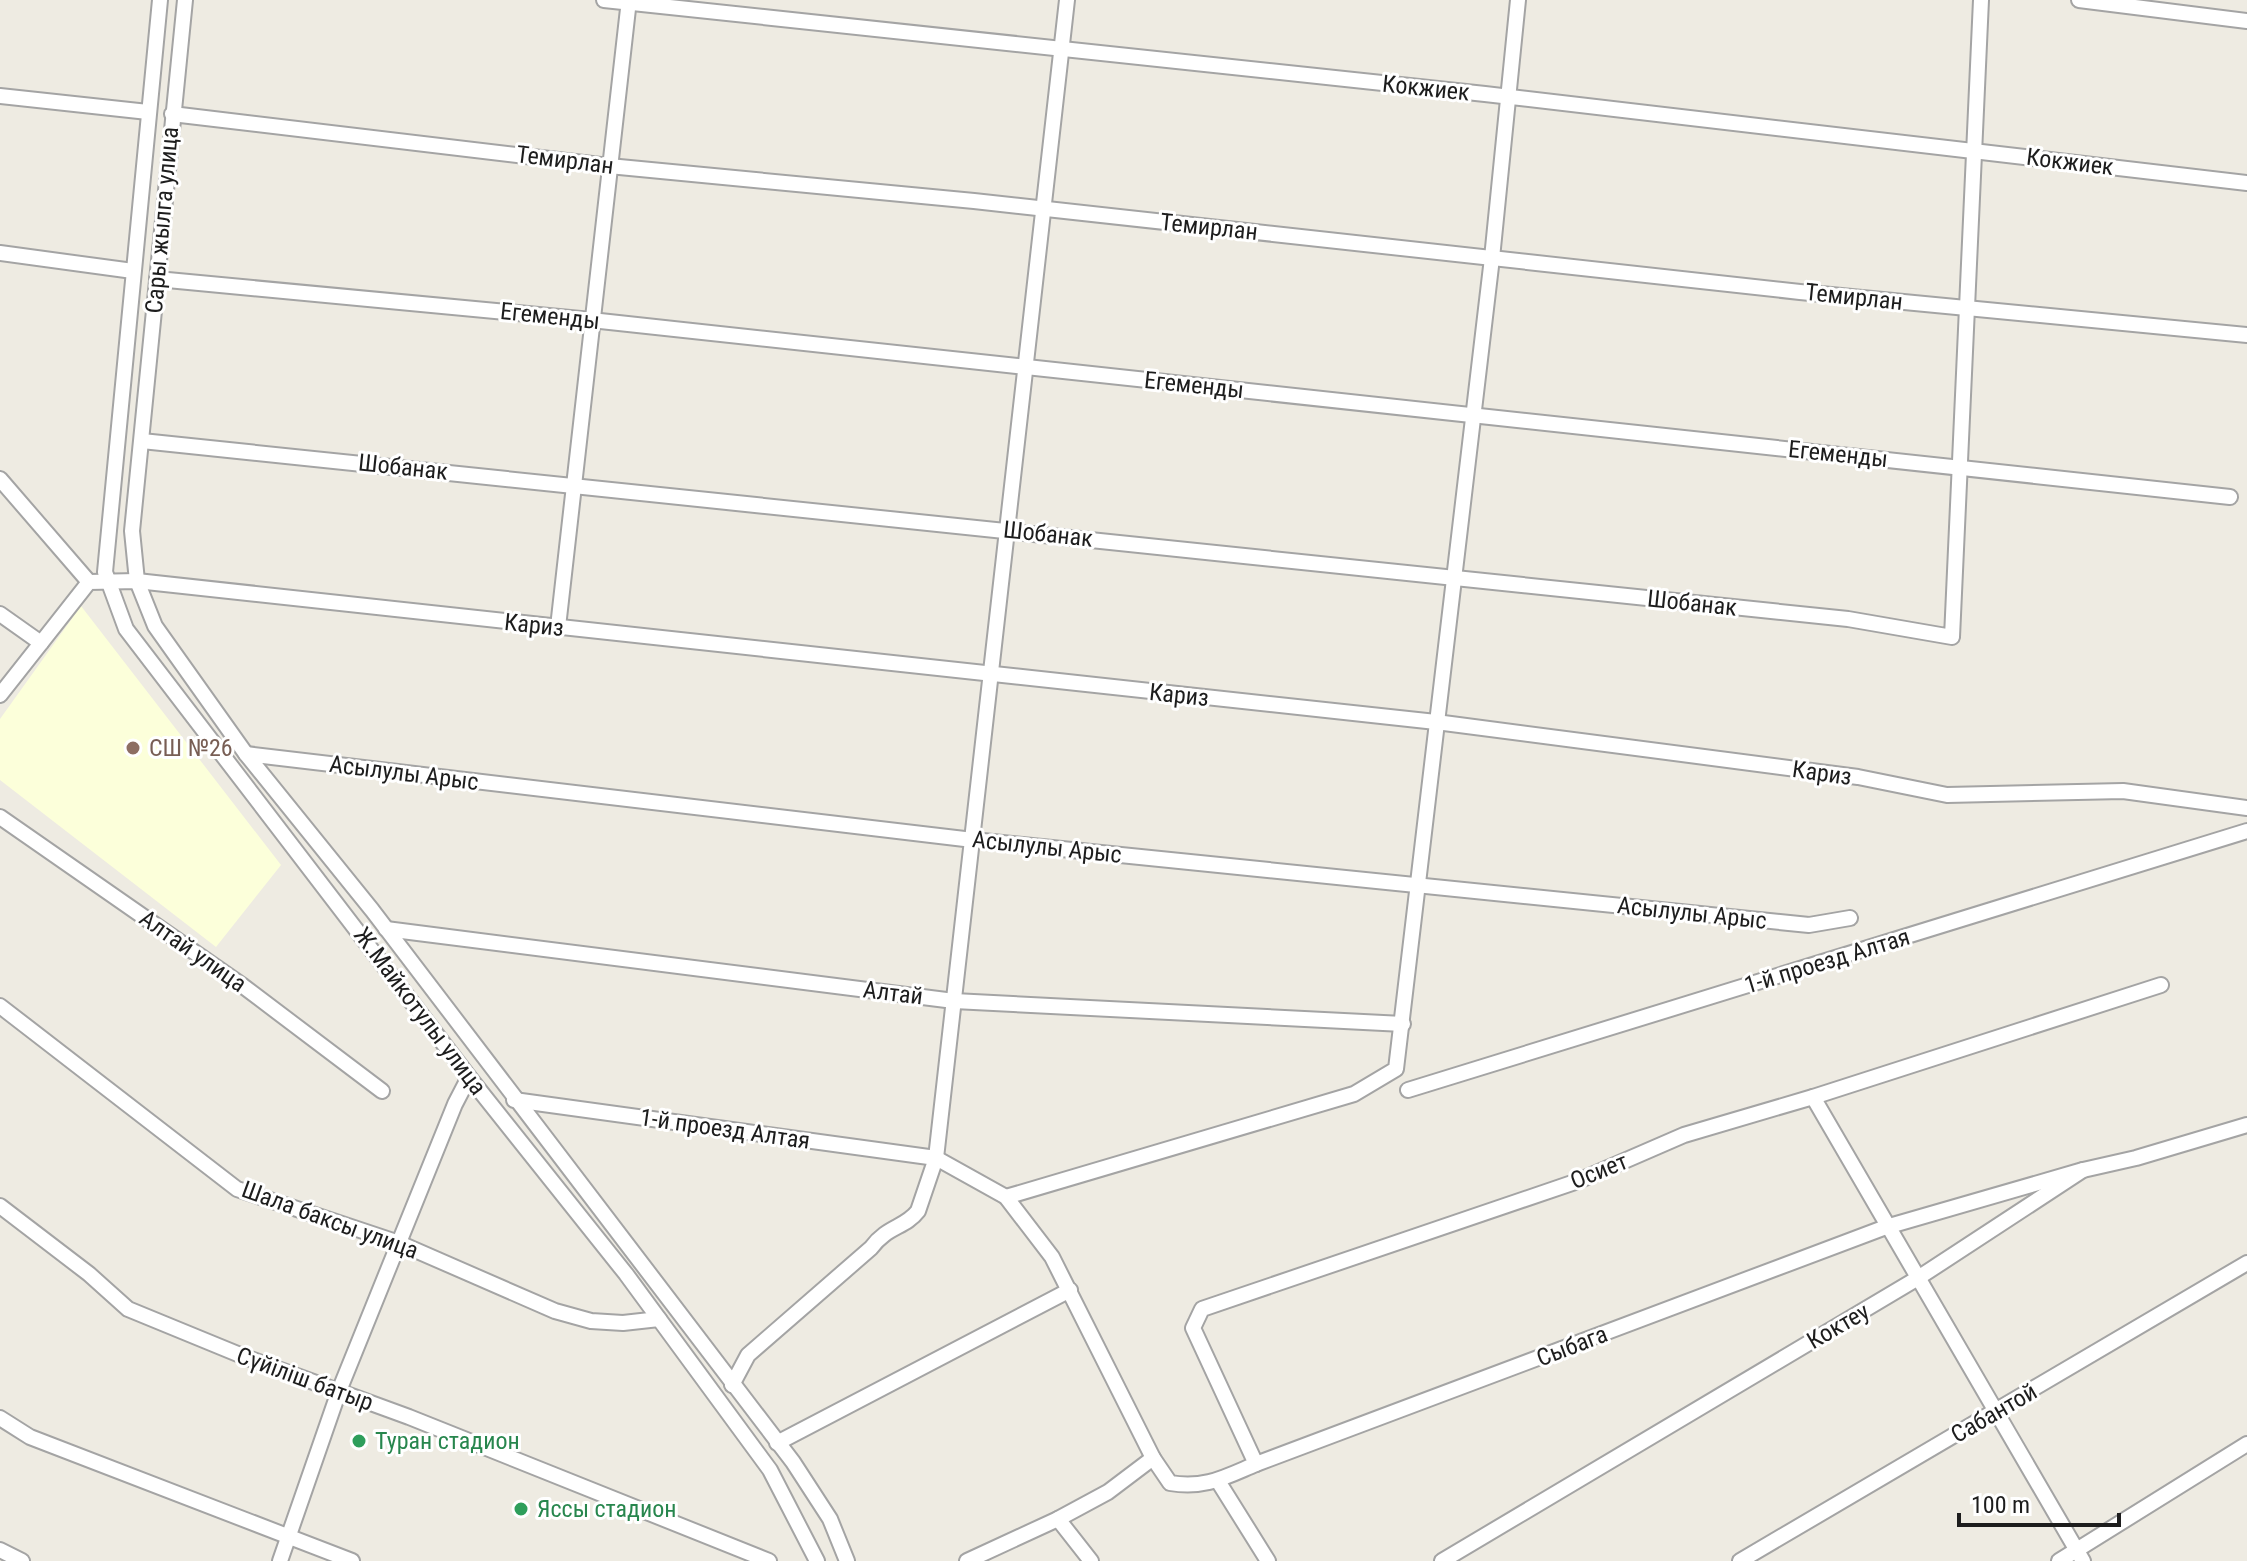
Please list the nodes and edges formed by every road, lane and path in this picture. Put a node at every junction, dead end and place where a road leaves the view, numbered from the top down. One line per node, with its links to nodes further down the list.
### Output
1 (160, 0): 13 (street, Сары жылга улица)
2 (185, 0): 14 (street, Сары жылга улица)
3 (604, 0): 8 (street, Кокжиек)
4 (1067, 0): 10 (street)
5 (1518, 0): 12 (street)
6 (1981, 0): 15 (street)
7 (2079, 0): 9 (street)
8 (629, 1): 10 (street, Кокжиек); 16 (street)
9 (2247, 21)
10 (1062, 49): 12 (street, Кокжиек); 18 (street)
11 (0, 96): 13 (street)
12 (1508, 97): 15 (street, Кокжиек); 20 (street)
13 (148, 112): 21 (street, Сары жылга улица)
14 (172, 114): 16 (street, Темирлан); 22 (street, Сары жылга улица)
15 (1973, 151): 17 (street, Кокжиек); 23 (street)
16 (609, 166): 18 (street, Темирлан); 24 (street)
17 (2247, 183)
18 (1044, 209): 20 (street, Темирлан); 26 (street)
19 (0, 253): 21 (street)
20 (1492, 258): 23 (street, Темирлан); 27 (street)
21 (133, 271): 28 (street, Сары жылга улица)
22 (157, 279): 24 (street, Егеменды); 29 (street, Сары жылга улица)
23 (1966, 308): 25 (street, Темирлан); 30 (street)
24 (591, 320): 26 (street, Егеменды); 32 (street)
25 (2247, 335)
26 (1027, 366): 27 (street, Егеменды); 34 (street)
27 (1473, 415): 30 (street, Егеменды); 35 (street)
28 (117, 436): 36 (street, Ж.Майкотулы улица)
29 (142, 441): 32 (street, Шобанак); 37 (street, Ж.Майкотулы улица)
30 (1958, 467): 33 (street, Егеменды); 35 (street, Шобанак)
31 (0, 479): 38 (street)
32 (573, 484): 34 (street, Шобанак); 40 (street)
33 (2230, 497)
34 (1008, 530): 35 (street, Шобанак); 42 (street)
35 (1453, 577): 44 (street)
36 (109, 580): 37 (street, Кариз); 38 (street, Кариз); 57 (street, Ж.Майкотулы улица)
37 (137, 581): 40 (street, Кариз); 45 (street, Ж.Майкотулы улица)
38 (89, 582): 41 (street)
39 (0, 614): 41 (street)
40 (558, 627): 42 (street, Кариз)
41 (41, 643): 43 (street)
42 (991, 675): 44 (street, Кариз); 49 (street)
43 (0, 695)
44 (1436, 722): 46 (street, Кариз); 50 (street)
45 (246, 754): 49 (street, Асылулы Арыс); 52 (street, Ж.Майкотулы улица)
46 (2247, 808)
47 (1, 820): 59 (street, Алтай улица)
48 (2247, 831): 58 (street, 1-й проезд Алтая)
49 (973, 840): 50 (street, Асылулы Арыс); 54 (street)
50 (1419, 885): 51 (street, Асылулы Арыс); 56 (street)
51 (1850, 918)
52 (386, 929): 54 (street, Алтай); 61 (street, Ж.Майкотулы улица)
53 (2161, 985): 60 (street, Осиет)
54 (954, 1001): 56 (street, Алтай); 63 (street)
55 (0, 1006): 70 (street, Шала баксы улица)
56 (1403, 1024): 67 (street)
57 (469, 1077): 66 (street, Ж.Майкотулы улица); 70 (street)
58 (1408, 1090)
59 (382, 1091)
60 (1813, 1097): 69 (street); 82 (street, Осиет)
61 (514, 1100): 63 (street, 1-й проезд Алтая); 65 (street, Ж.Майкотулы улица)
62 (2247, 1125): 64 (street, Коктеу)
63 (936, 1158): 67 (street); 75 (street)
64 (2083, 1170): 69 (street, Сыбага); 72 (street, Коктеу)
65 (574, 1177): 66 (street); 75 (street, Ж.Майкотулы улица)
66 (559, 1189): 74 (street, Ж.Майкотулы улица)
67 (1006, 1197): 73 (street)
68 (0, 1206): 76 (street, Сүйіліш батыр)
69 (1886, 1227): 72 (street); 82 (street, Сыбага)
70 (399, 1243): 74 (street, Шала баксы улица); 76 (street)
71 (2247, 1263): 77 (street, Сабантой)
72 (1918, 1278): 77 (street); 97 (street, Коктеу)
73 (1070, 1290): 79 (street); 81 (street)
74 (659, 1319): 92 (street, Ж.Майкотулы улица)
75 (732, 1385): 79 (street, Ж.Майкотулы улица)
76 (339, 1391): 85 (street); 91 (street, Сүйіліш батыр)
77 (1996, 1412): 87 (street); 98 (street, Сабантой)
78 (0, 1418): 85 (street)
79 (777, 1443): 93 (street, Ж.Майкотулы улица)
80 (2247, 1444): 87 (street)
81 (1153, 1458): 83 (street, Сыбага); 84 (street)
82 (1256, 1464): 83 (street, Сыбага)
83 (1218, 1481): 96 (street)
84 (1058, 1519): 94 (street); 95 (street)
85 (287, 1537): 89 (street); 90 (street)
86 (0, 1550): 88 (street)
87 (2080, 1556): 99 (street)
88 (22, 1561)
89 (280, 1561)
90 (352, 1561)
91 (769, 1561)
92 (817, 1561)
93 (847, 1561)
94 (967, 1561)
95 (1091, 1561)
96 (1268, 1561)
97 (1442, 1561)
98 (1740, 1561)
99 (2059, 1561)

